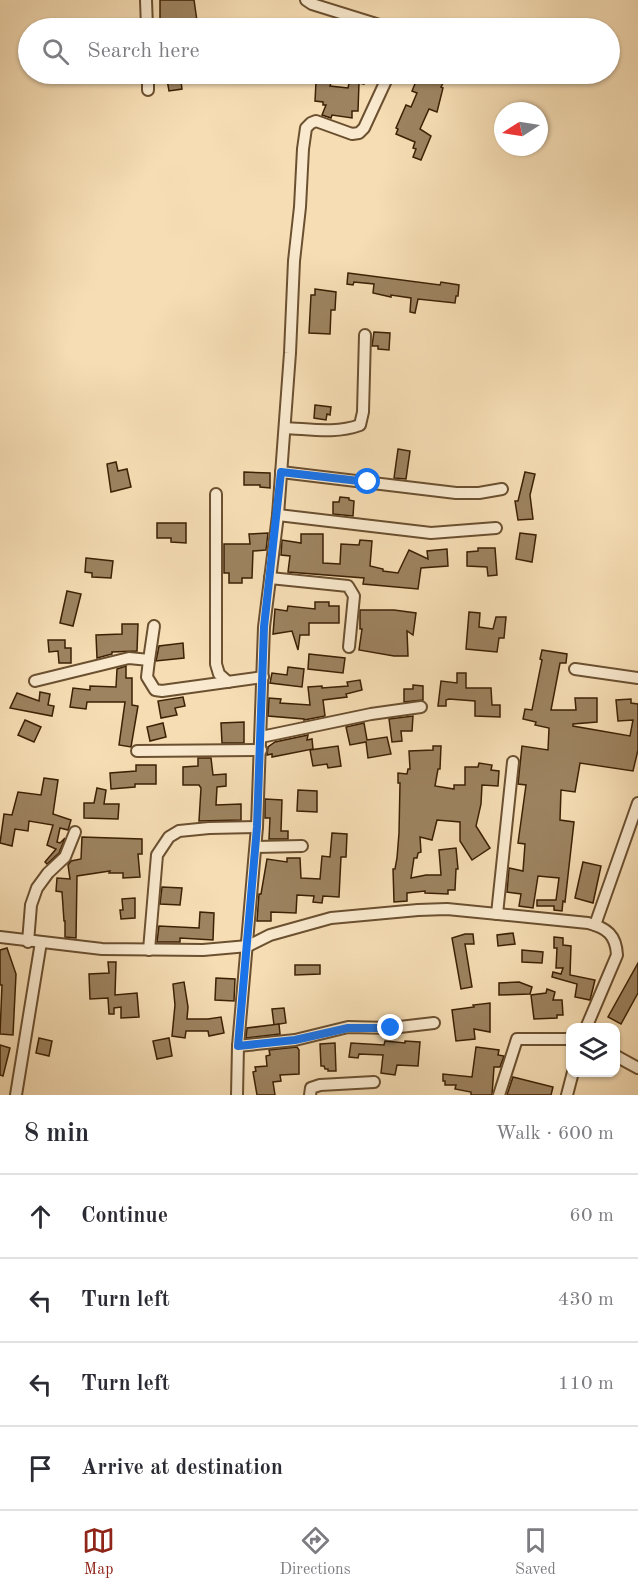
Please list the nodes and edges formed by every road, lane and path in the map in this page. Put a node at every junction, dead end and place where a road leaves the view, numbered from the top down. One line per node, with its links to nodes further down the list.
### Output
1 (146, 0): 3 (street)
2 (306, 0): 4 (street)
3 (147, 18)
4 (356, 18)
5 (148, 84): 7 (street)
6 (384, 84): 9 (street)
7 (148, 90)
8 (365, 335): 9 (street)
9 (285, 428): 10 (street)
10 (281, 472): 11 (street); 13 (street)
11 (502, 489)
12 (216, 494): 23 (street)
13 (278, 515): 14 (street); 15 (street)
14 (496, 528)
15 (270, 579): 17 (street); 20 (street)
16 (154, 626): 18 (street)
17 (349, 647)
18 (149, 660): 22 (street); 23 (street)
19 (575, 669): 21 (street)
20 (263, 677): 23 (street); 25 (street)
21 (638, 678)
22 (35, 681)
23 (228, 682)
24 (422, 707): 25 (street)
25 (261, 737): 26 (street)
26 (261, 750): 27 (street); 30 (street)
27 (137, 751)
28 (513, 762): 34 (street)
29 (638, 803): 35 (street)
30 (257, 827): 33 (street); 40 (street)
31 (75, 832): 37 (street)
32 (302, 846): 33 (street)
33 (256, 847): 39 (street)
34 (497, 914): 35 (street); 39 (street)
35 (595, 925): 42 (street)
36 (0, 938): 37 (street)
37 (28, 942): 38 (street)
38 (41, 942): 40 (street); 49 (street)
39 (248, 946): 40 (street); 44 (street)
40 (149, 950)
41 (434, 1023): 44 (street)
42 (588, 1023)
43 (566, 1040): 52 (street)
44 (238, 1046): 50 (street)
45 (620, 1059): 46 (street)
46 (638, 1068)
47 (572, 1077): 53 (street)
48 (374, 1082): 51 (street)
49 (16, 1095)
50 (237, 1095)
51 (310, 1095)
52 (500, 1095)
53 (567, 1095)

